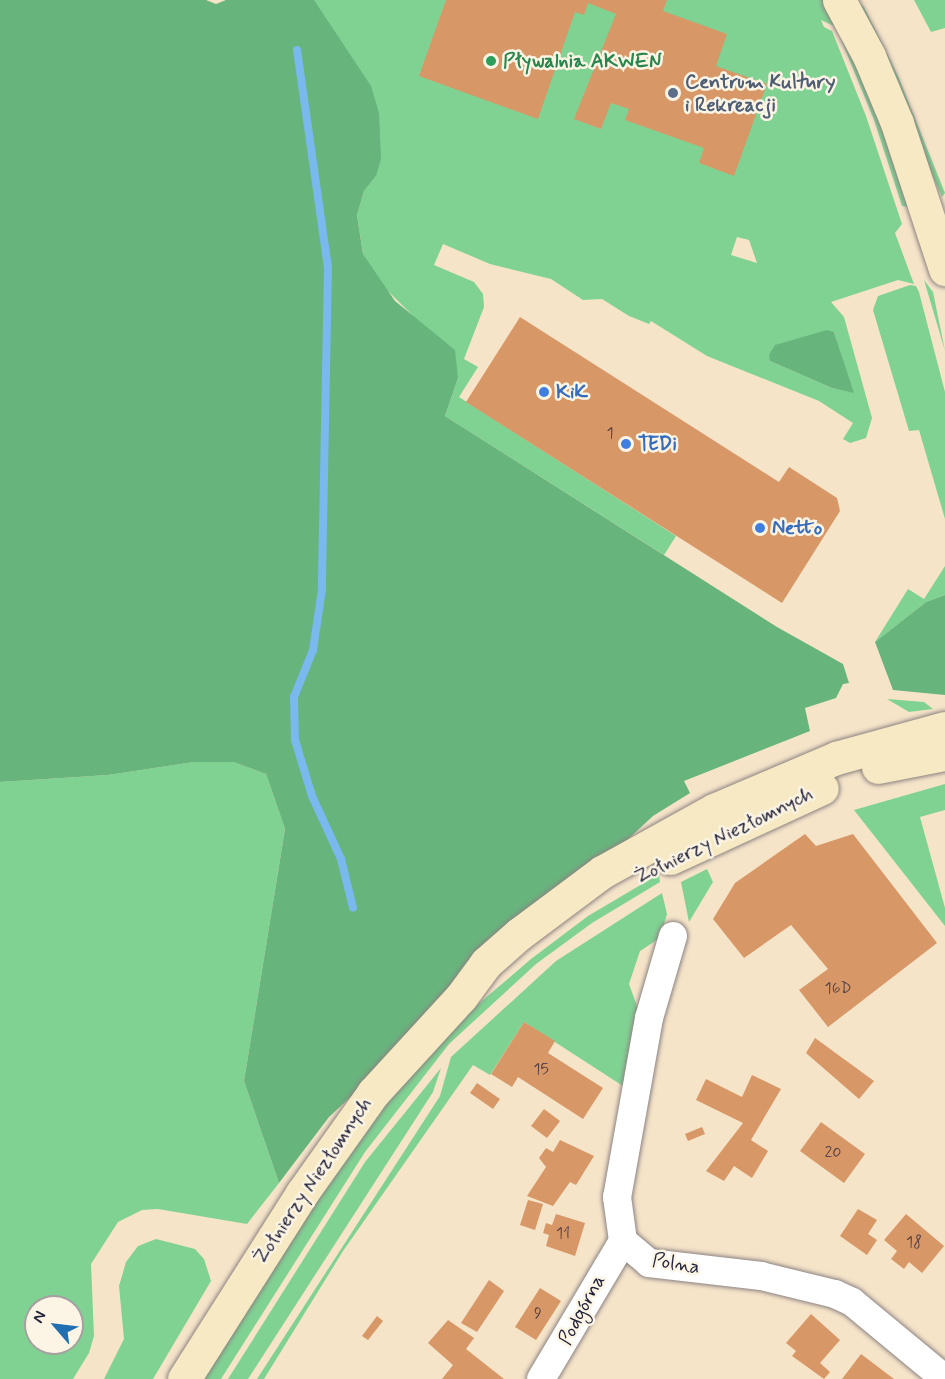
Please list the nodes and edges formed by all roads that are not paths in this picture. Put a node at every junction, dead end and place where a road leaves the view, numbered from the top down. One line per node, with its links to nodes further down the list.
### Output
1 (839, 0): 2 (street)
2 (945, 269)
3 (945, 728): 6 (street, Żołnierzy Niezłomnych)
4 (945, 754): 6 (street, Żołnierzy Niezłomnych)
5 (673, 936): 7 (street)
6 (461, 997): 8 (street, Żołnierzy Niezłomnych)
7 (623, 1241): 9 (street, Podgórna); 10 (street, Polna)
8 (184, 1379)
9 (541, 1379)
10 (945, 1379)

